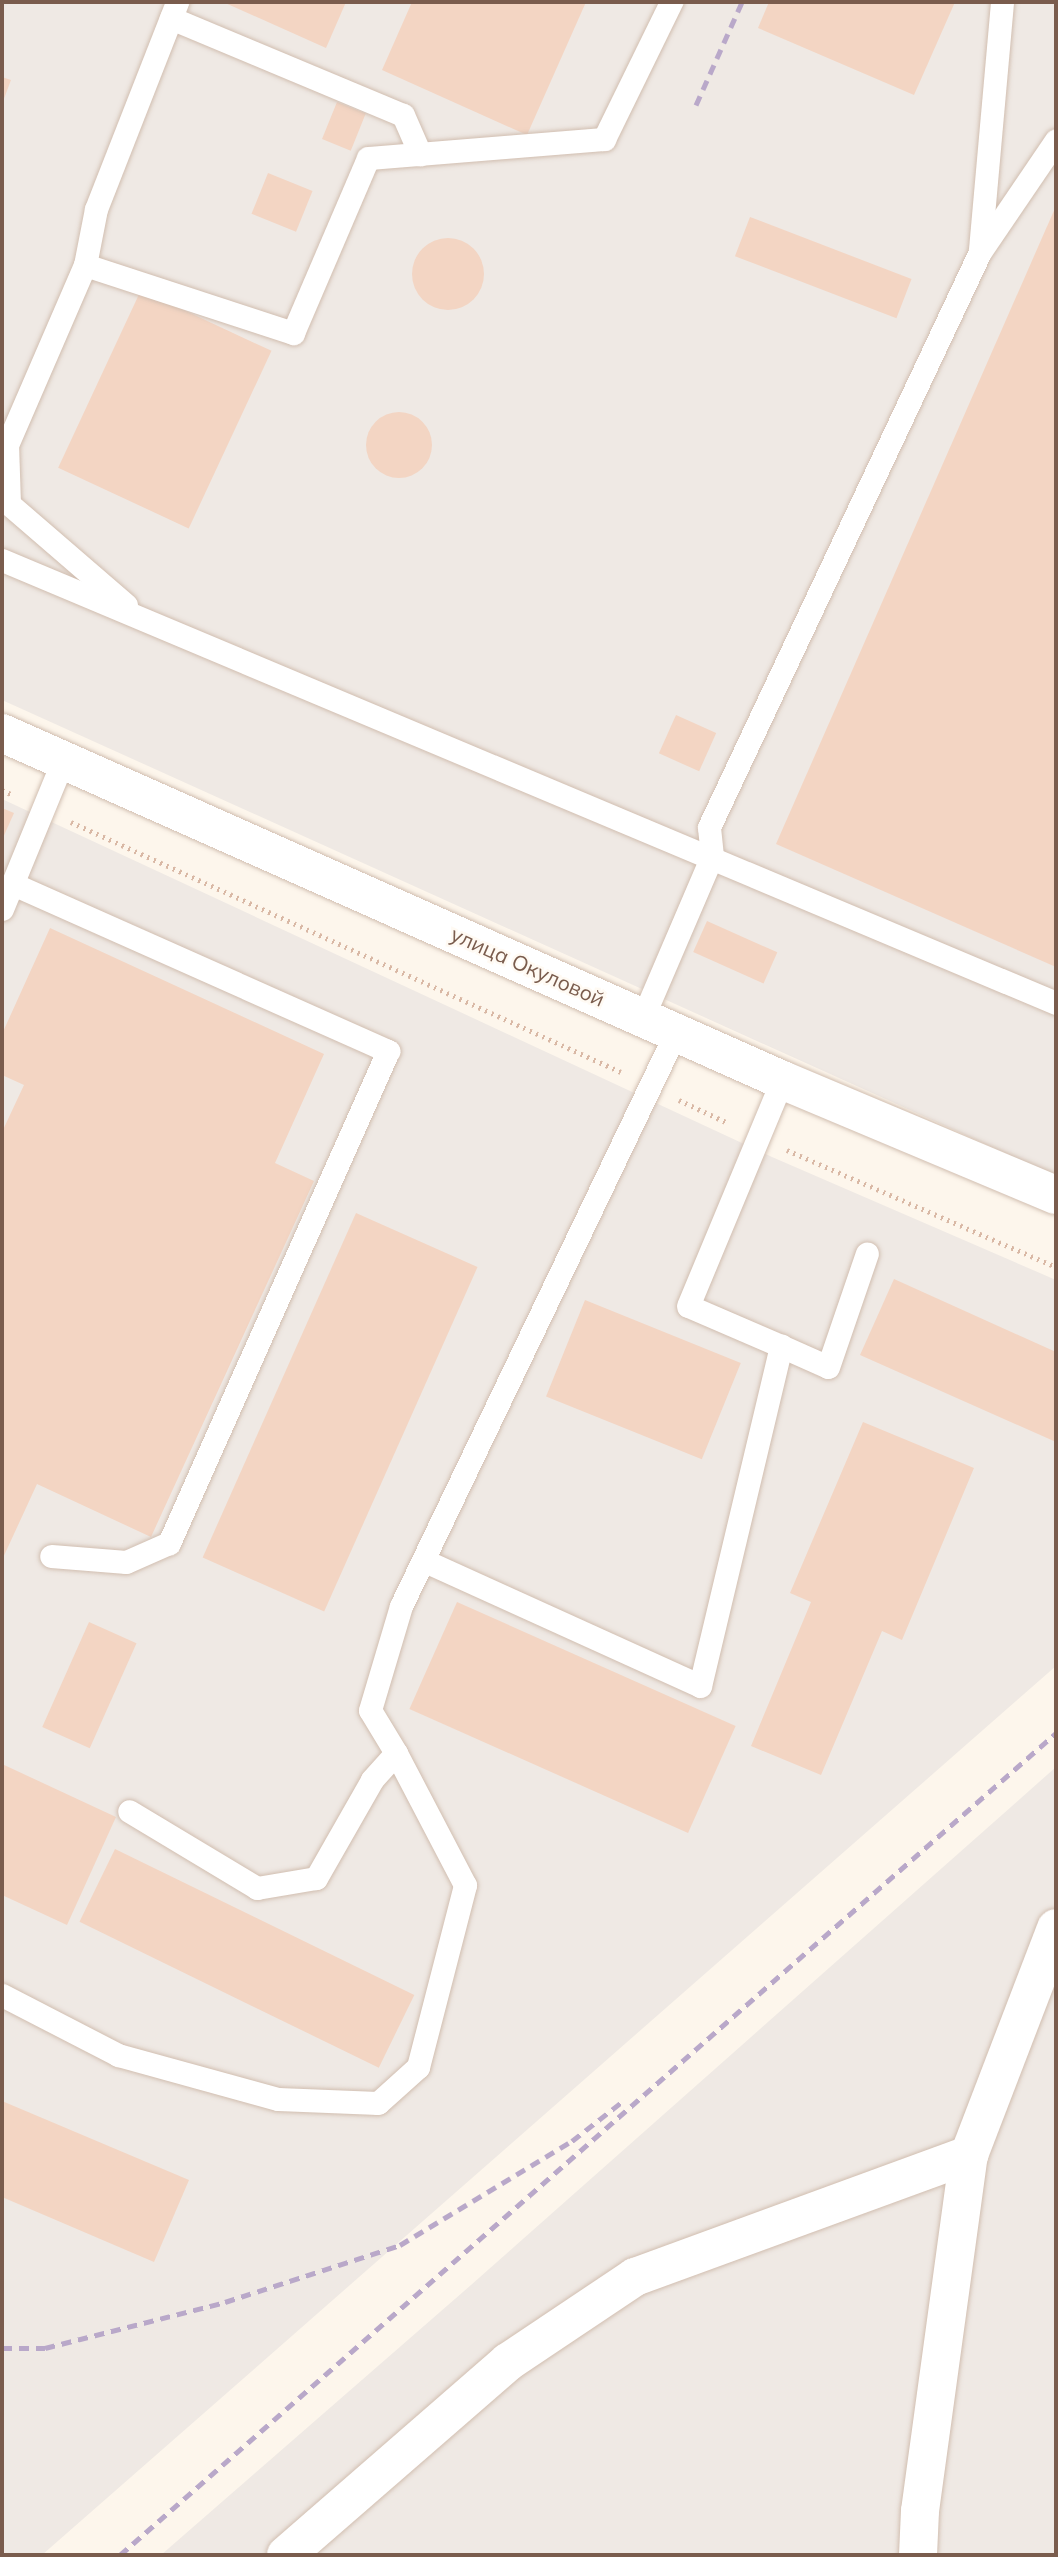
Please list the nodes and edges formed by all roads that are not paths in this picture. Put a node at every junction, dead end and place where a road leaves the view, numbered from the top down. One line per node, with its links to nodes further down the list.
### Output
1 (671, 2): 5 (lane)
2 (1002, 2): 6 (lane)
3 (174, 10): 5 (lane); 7 (lane)
4 (1056, 139): 6 (lane)
5 (420, 154): 7 (lane)
6 (980, 252): 12 (lane)
7 (85, 265): 9 (lane)
8 (2, 559): 9 (lane)
9 (141, 618): 12 (lane)
10 (2, 733): 11 (street, улица Окуловой)
11 (63, 760): 13 (lane); 16 (street, улица Окуловой)
12 (712, 856): 15 (lane); 16 (lane)
13 (13, 884): 14 (lane); 21 (lane)
14 (2, 909)
15 (1056, 1003)
16 (659, 1025): 17 (street, улица Окуловой); 22 (lane)
17 (782, 1080): 18 (street, улица Окуловой); 20 (lane)
18 (1056, 1195)
19 (867, 1253): 20 (lane)
20 (780, 1346): 22 (lane)
21 (51, 1556)
22 (425, 1560): 23 (lane)
23 (396, 1753): 24 (lane); 26 (lane)
24 (129, 1811)
25 (1056, 1928): 27 (street)
26 (2, 1995)
27 (969, 2155): 28 (street); 29 (street)
28 (286, 2555)
29 (918, 2555)

